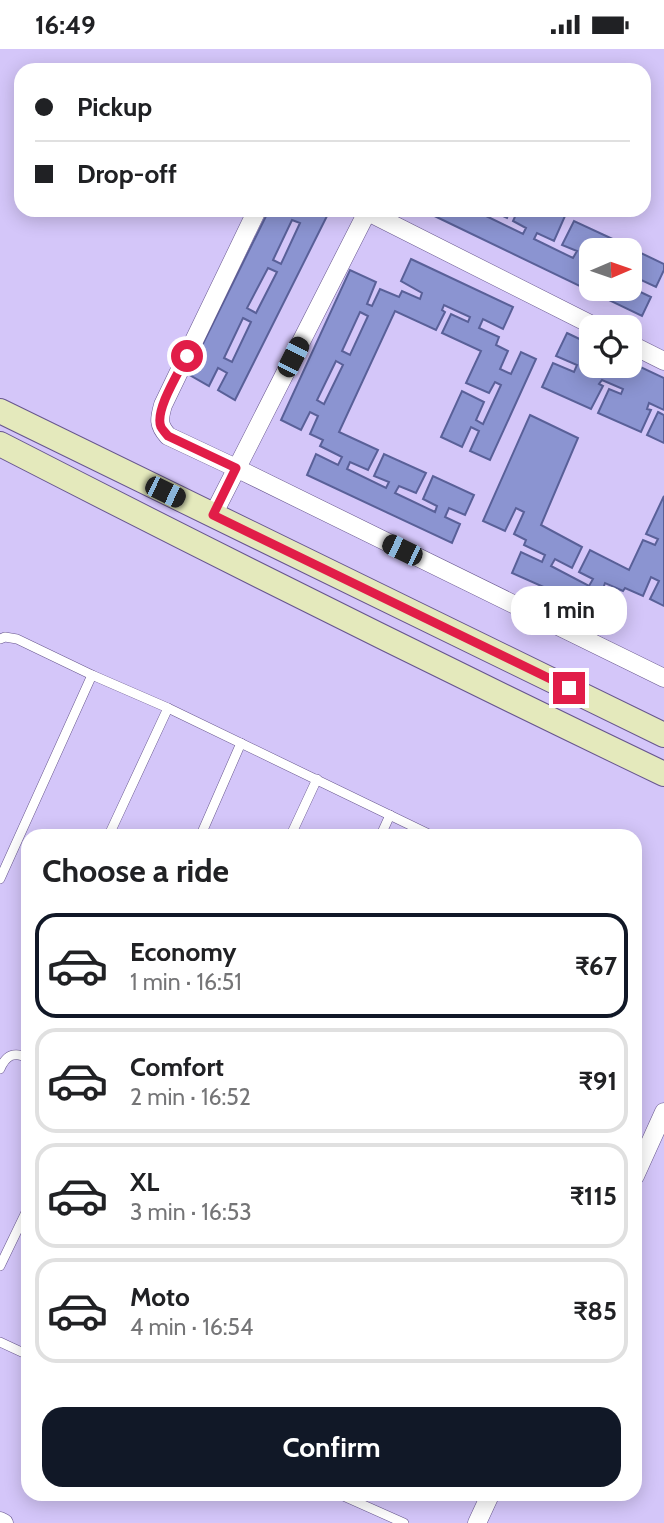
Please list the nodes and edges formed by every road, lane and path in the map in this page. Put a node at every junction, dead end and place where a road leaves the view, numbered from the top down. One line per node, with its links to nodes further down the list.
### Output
1 (254, 217): 9 (street)
2 (362, 217): 9 (street)
3 (377, 217): 4 (street)
4 (579, 318)
5 (642, 350): 6 (street)
6 (664, 361)
7 (0, 411): 10 (street)
8 (0, 444): 17 (street)
9 (236, 468): 10 (street); 13 (street)
10 (213, 515): 15 (street)
11 (0, 639): 12 (lane)
12 (92, 675): 14 (lane); 20 (lane)
13 (664, 678)
14 (168, 708): 16 (lane); 21 (lane)
15 (664, 735)
16 (241, 743): 18 (lane); 22 (lane)
17 (664, 774)
18 (317, 779): 19 (lane); 23 (lane)
19 (390, 815): 24 (lane); 25 (lane)
20 (23, 829)
21 (112, 829)
22 (203, 829)
23 (294, 829)
24 (384, 829)
25 (419, 829)
26 (21, 832): 27 (lane)
27 (0, 879)
28 (21, 1055): 29 (lane)
29 (0, 1069)
30 (664, 1112): 31 (street)
31 (642, 1161)
32 (21, 1222): 33 (lane)
33 (0, 1266)
34 (0, 1342): 35 (lane)
35 (21, 1352)
36 (354, 1501): 38 (lane)
37 (487, 1501): 39 (street)
38 (404, 1523)
39 (477, 1523)

